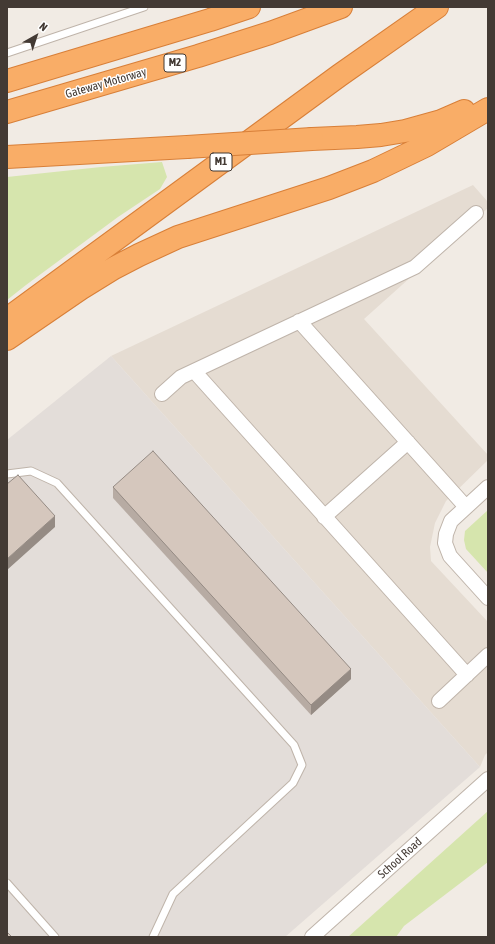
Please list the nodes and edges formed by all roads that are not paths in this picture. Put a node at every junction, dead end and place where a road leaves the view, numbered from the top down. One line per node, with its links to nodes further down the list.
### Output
1 (144, 7): 5 (lane)
2 (249, 7): 6 (highway)
3 (341, 7): 9 (highway, Gateway Motorway / M2)
4 (437, 7): 12 (highway, M1)
5 (7, 53)
6 (11, 79)
7 (488, 105): 10 (highway, bridge)
8 (488, 109): 14 (highway)
9 (7, 112)
10 (7, 157)
11 (476, 213): 13 (street)
12 (7, 319)
13 (299, 321): 15 (street); 17 (street)
14 (7, 339)
15 (194, 371): 16 (street); 21 (street)
16 (162, 394)
17 (408, 442): 20 (street); 21 (street)
18 (7, 474): 29 (lane)
19 (488, 487): 20 (street)
20 (466, 507): 22 (street)
21 (324, 517): 24 (street)
22 (488, 598)
23 (488, 656): 24 (street)
24 (466, 675): 25 (street)
25 (438, 701)
26 (488, 779): 30 (street, School Road)
27 (7, 883): 28 (lane)
28 (55, 937)
29 (153, 937)
30 (312, 937)

